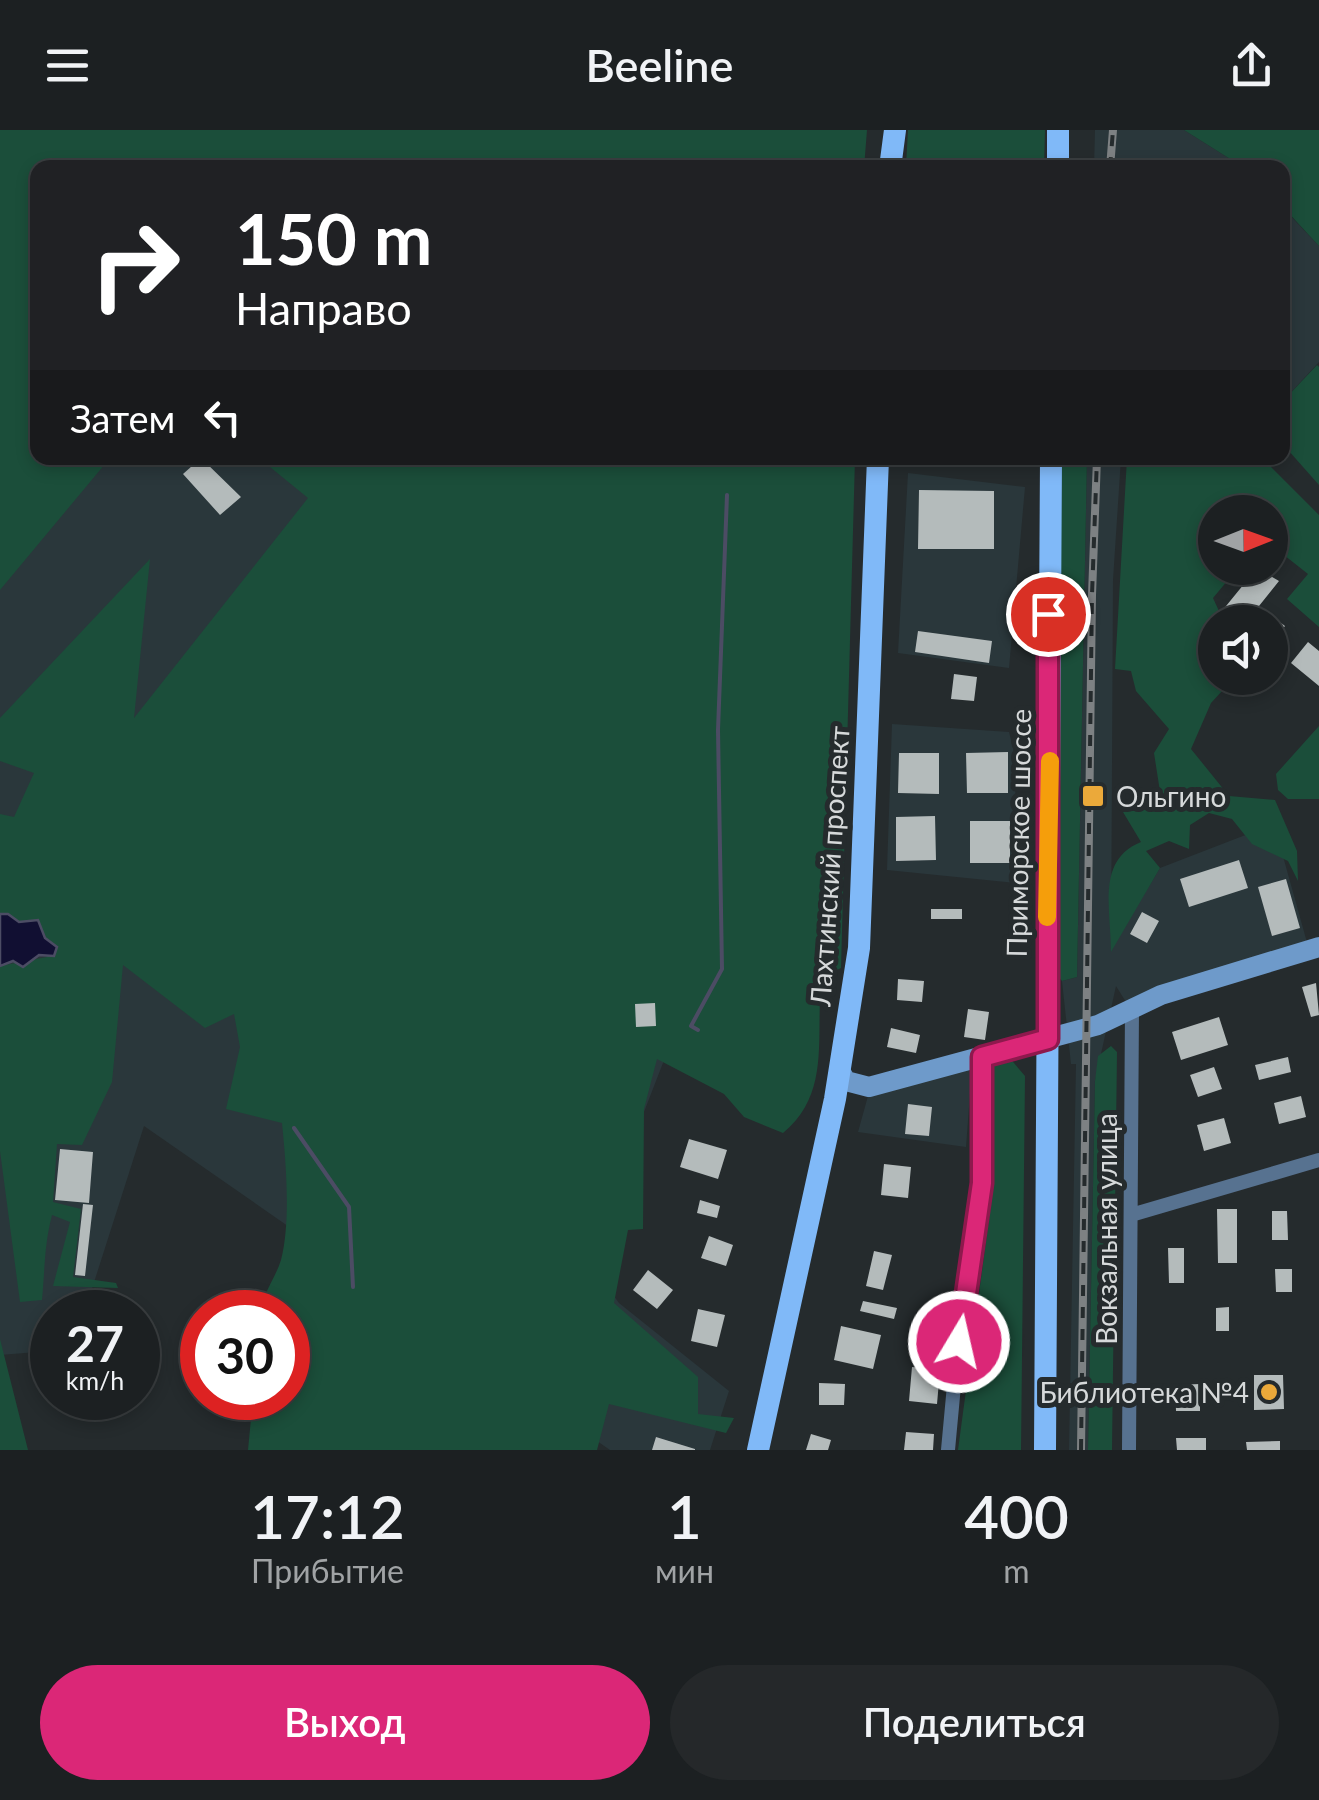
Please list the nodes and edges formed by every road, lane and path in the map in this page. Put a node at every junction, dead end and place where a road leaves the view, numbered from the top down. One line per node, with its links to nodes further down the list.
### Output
1 (895, 130): 3 (main road)
2 (1058, 130): 4 (main road)
3 (891, 160)
4 (1058, 160)
5 (878, 465): 11 (main road, Лахтинский проспект)
6 (1051, 465): 9 (main road, Приморское шоссе)
7 (1319, 947): 8 (main road)
8 (1132, 1009): 9 (main road); 13 (street, Вокзальная улица)
9 (1048, 1039): 10 (main road); 16 (main road, Приморское шоссе)
10 (982, 1057): 11 (main road); 15 (street)
11 (840, 1071): 14 (main road, Лахтинский проспект)
12 (1319, 1160): 13 (street)
13 (1131, 1214): 17 (street, Вокзальная улица)
14 (758, 1450)
15 (948, 1450)
16 (1044, 1450)
17 (1129, 1450)

